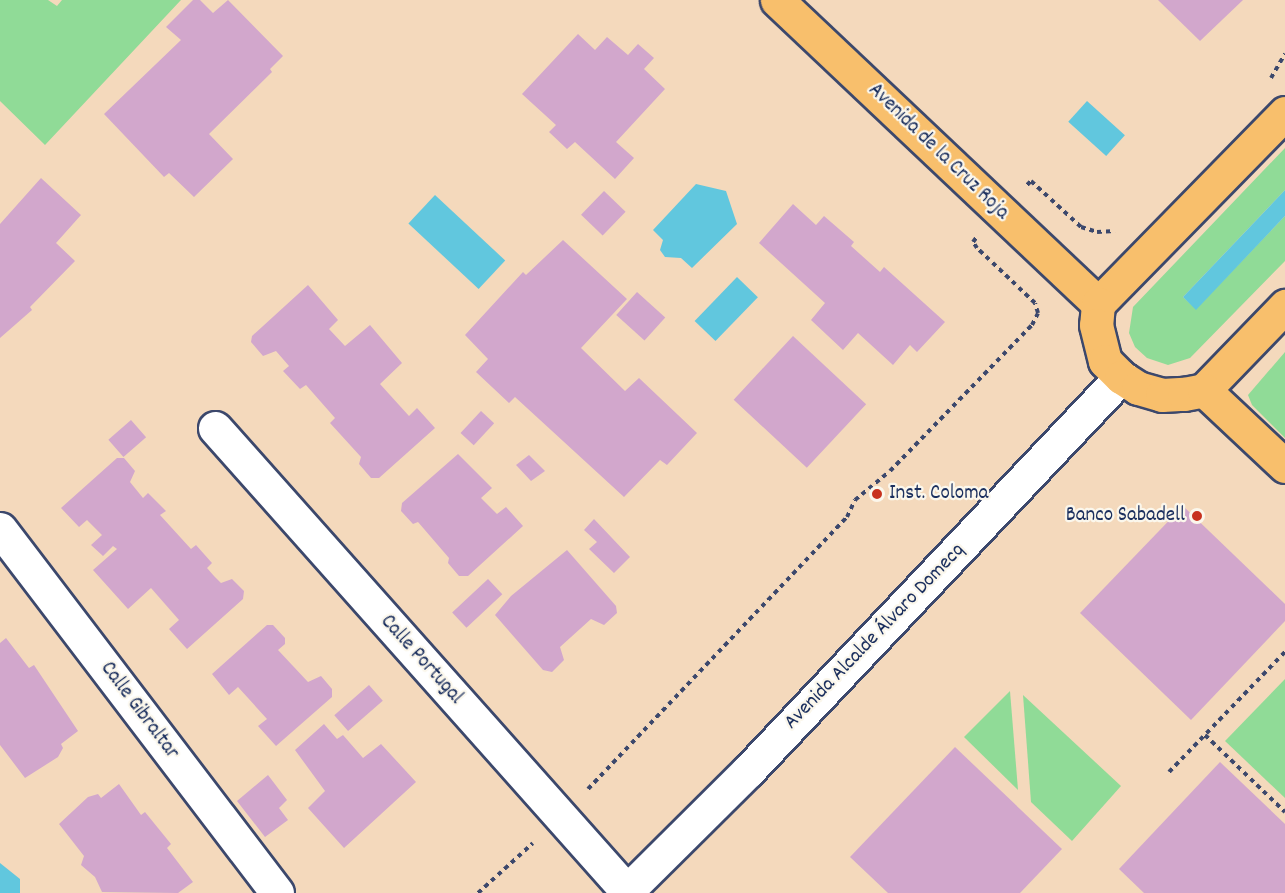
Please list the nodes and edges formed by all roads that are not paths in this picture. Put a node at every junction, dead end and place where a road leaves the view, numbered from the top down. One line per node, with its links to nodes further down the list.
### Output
1 (777, 0): 3 (main road, Avenida de la Cruz Roja)
2 (1285, 113): 3 (main road)
3 (1098, 304): 5 (main road)
4 (1285, 306): 6 (main road)
5 (1121, 377): 6 (main road); 10 (street, Avenida Alcalde Álvaro Domecq)
6 (1204, 390): 8 (main road)
7 (215, 428): 10 (street, Calle Portugal)
8 (1285, 466)
9 (0, 529): 11 (street, Calle Gibraltar)
10 (626, 892)
11 (277, 893)

